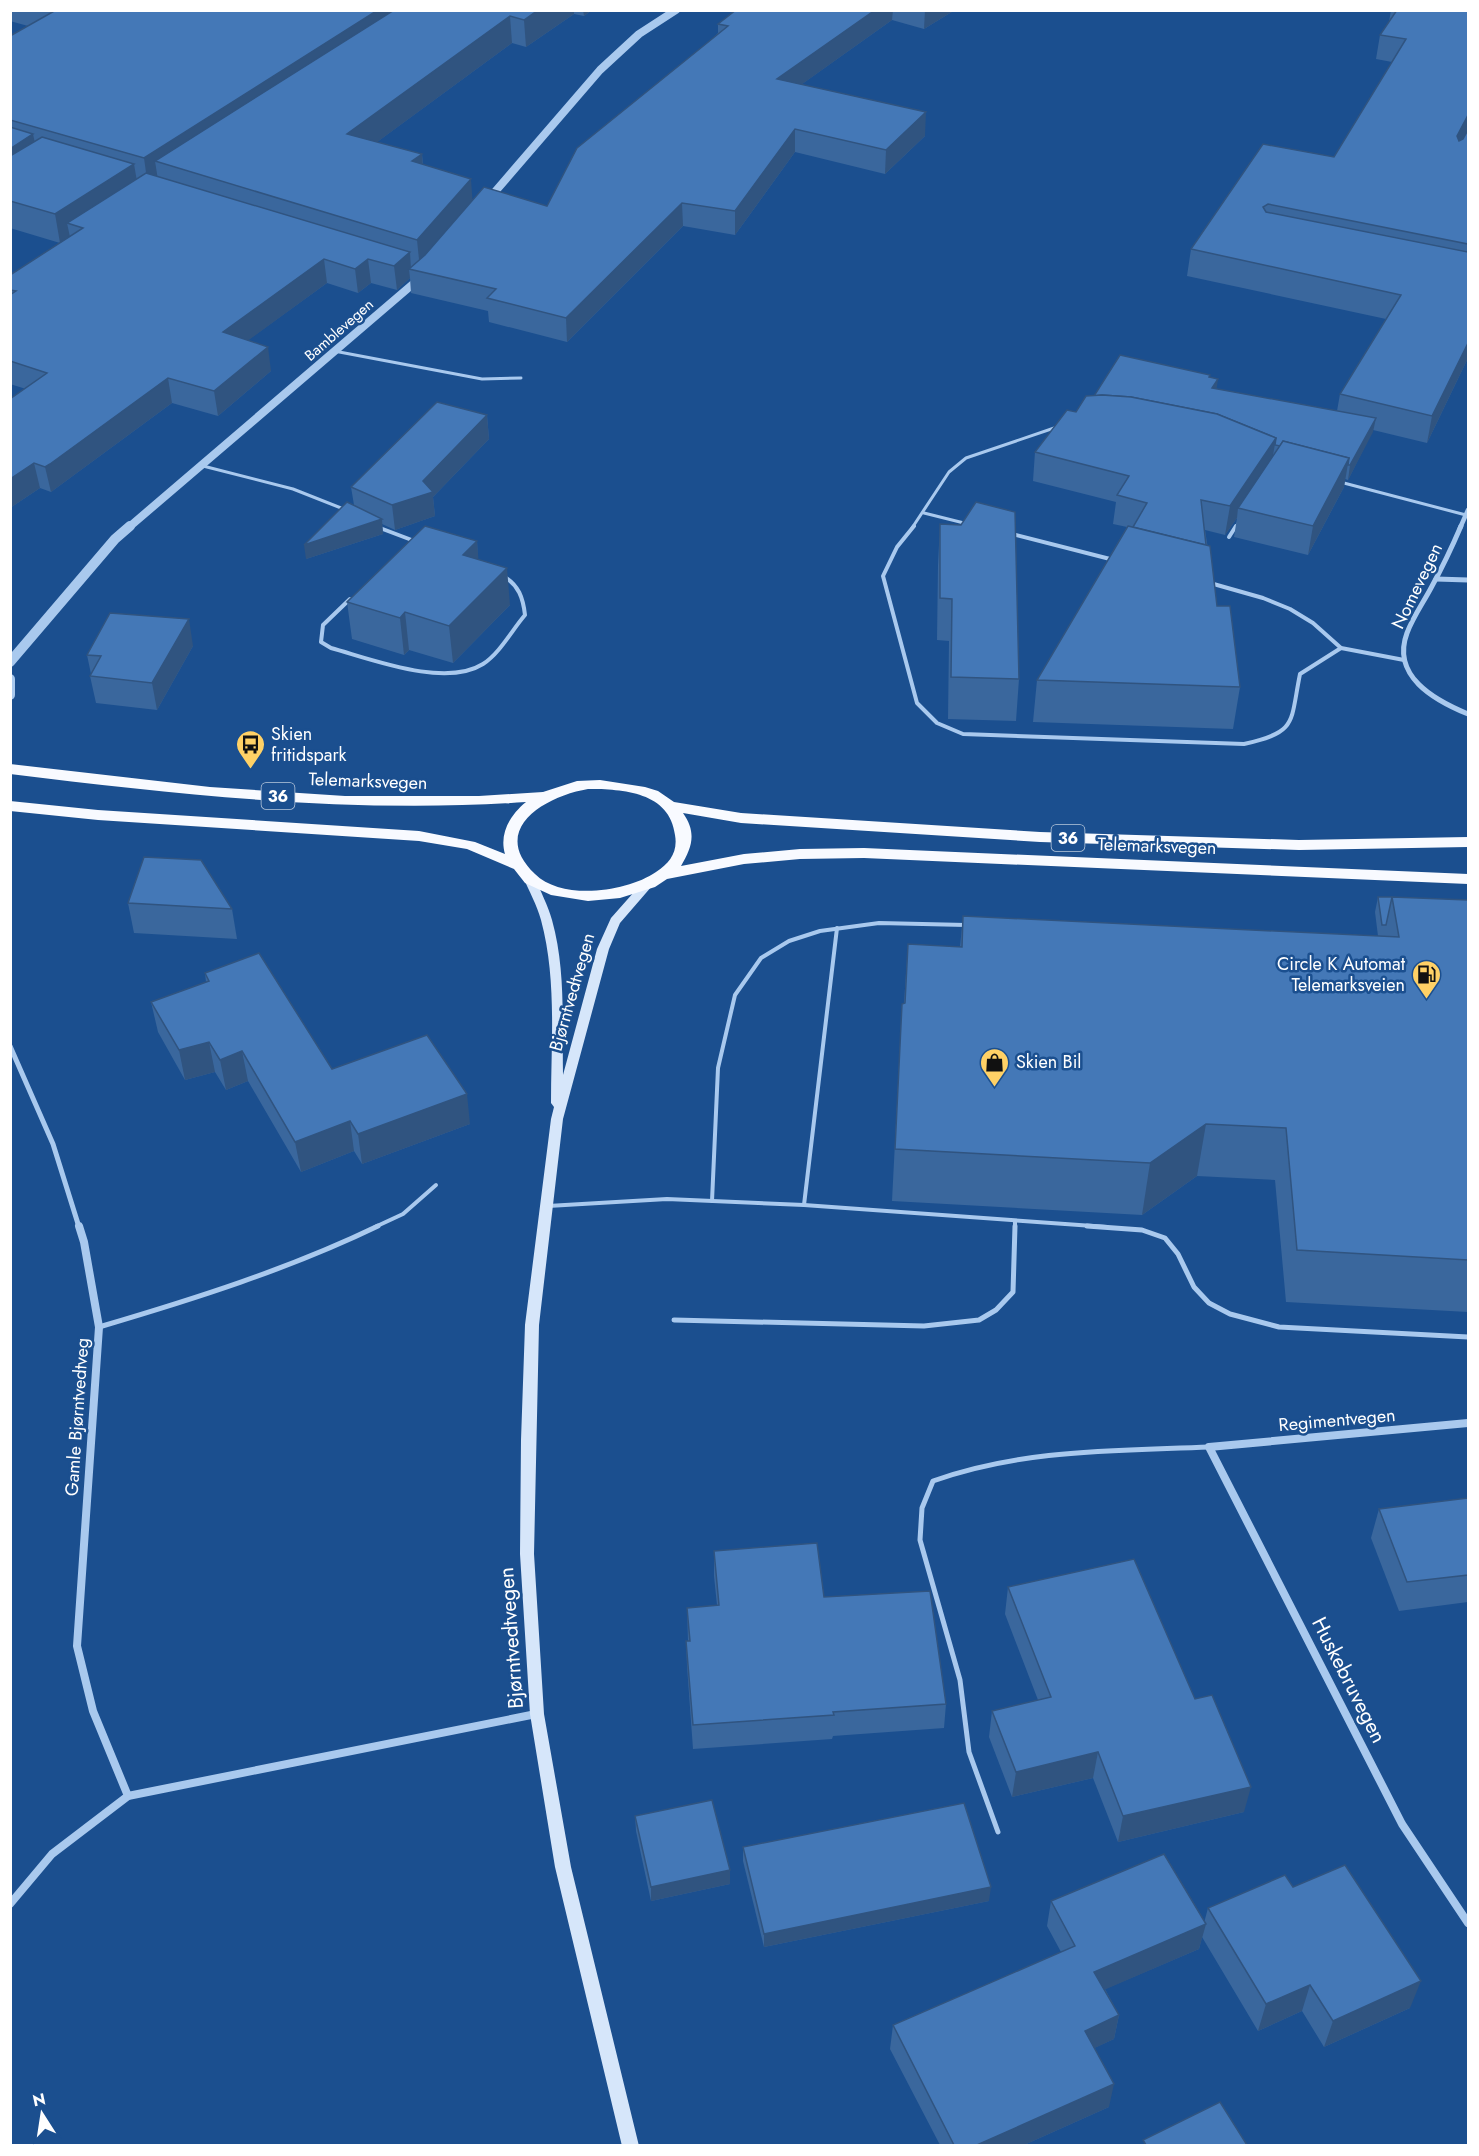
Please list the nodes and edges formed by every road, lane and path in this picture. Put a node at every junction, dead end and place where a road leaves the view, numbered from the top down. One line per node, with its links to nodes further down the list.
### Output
1 (676, 10): 2 (street)
2 (478, 212)
3 (412, 271): 4 (street)
4 (423, 275): 5 (street, Bamblevegen)
5 (334, 351): 6 (lane); 8 (street, Bamblevegen)
6 (521, 378)
7 (1063, 425): 11 (lane)
8 (202, 466): 12 (lane); 29 (street, Bamblevegen)
9 (1333, 480): 10 (lane)
10 (1467, 512): 23 (street, Nomevegen)
11 (924, 513): 15 (lane); 27 (lane)
12 (352, 514)
13 (1241, 519): 17 (lane)
14 (373, 524): 18 (lane)
15 (970, 524)
16 (1004, 533): 21 (lane)
17 (1229, 537)
18 (412, 540): 19 (lane); 20 (lane)
19 (422, 544)
20 (404, 548)
21 (1119, 561)
22 (494, 572): 26 (lane)
23 (1436, 579): 25 (street); 28 (street, Nomevegen)
24 (1199, 580): 27 (lane)
25 (1468, 580)
26 (356, 594)
27 (1341, 648): 28 (lane)
28 (1404, 660): 32 (street)
29 (10, 662)
30 (10, 679): 31 (street)
31 (10, 695)
32 (1468, 714)
33 (10, 770): 34 (highway, Telemarksvegen / 36)
34 (546, 796): 36 (highway, Telemarksvegen / 36); 38 (highway, Telemarksvegen / 36)
35 (10, 806): 38 (highway, Telemarksvegen / 36)
36 (669, 806): 37 (highway, Telemarksvegen / 36); 39 (highway, Telemarksvegen / 36)
37 (1468, 842)
38 (516, 865): 40 (highway, Telemarksvegen / 36)
39 (666, 873): 41 (highway, Telemarksvegen / 36); 42 (highway, Telemarksvegen / 36)
40 (528, 877): 42 (highway, Telemarksvegen / 36); 46 (main road, Bjørntvedtvegen)
41 (1468, 879)
42 (646, 886): 46 (main road, Bjørntvedtvegen)
43 (976, 925): 44 (lane)
44 (837, 928): 48 (lane); 49 (lane)
45 (10, 1046): 53 (street, Gamle Bjørntvedtveg)
46 (557, 1119): 50 (main road, Bjørntvedtvegen)
47 (436, 1185): 53 (lane)
48 (712, 1201): 49 (lane); 50 (lane)
49 (804, 1205): 51 (lane)
50 (546, 1206): 57 (main road, Bjørntvedtvegen)
51 (1014, 1221): 52 (lane); 54 (lane)
52 (674, 1320)
53 (99, 1328): 58 (street, Gamle Bjørntvedtveg)
54 (1468, 1337)
55 (1468, 1423): 56 (street, Regimentvegen)
56 (1209, 1447): 59 (lane); 61 (street, Huskebruvegen)
57 (537, 1714): 58 (street); 62 (main road, Bjørntvedtvegen)
58 (128, 1796): 60 (street)
59 (999, 1832)
60 (10, 1904)
61 (1468, 1923)
62 (631, 2145)

